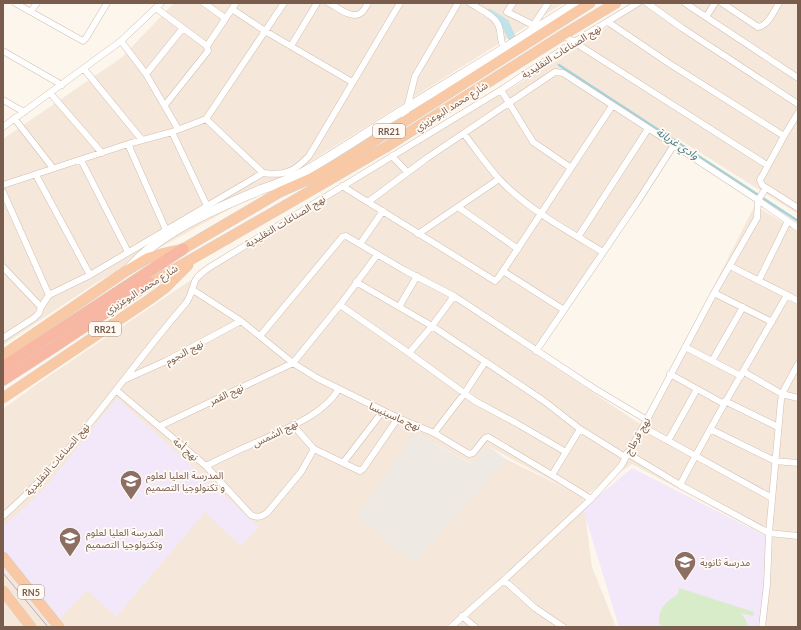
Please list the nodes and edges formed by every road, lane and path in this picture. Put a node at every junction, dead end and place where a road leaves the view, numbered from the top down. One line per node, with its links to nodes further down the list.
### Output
1 (15, 3): 26 (street)
2 (37, 3): 26 (street)
3 (108, 3): 26 (street)
4 (204, 3): 29 (street)
5 (236, 3): 25 (street)
6 (284, 3): 34 (street)
7 (317, 3): 40 (street)
8 (329, 3): 9 (street)
9 (368, 3)
10 (400, 3): 46 (street)
11 (458, 3): 55 (street)
12 (470, 3): 30 (street)
13 (513, 3): 27 (street)
14 (548, 3): 32 (street)
15 (577, 3): 36 (main road)
16 (590, 3): 36 (highway, شارع محمد البوعزيزي / RR21)
17 (616, 3): 35 (highway, شارع محمد البوعزيزي / RR21)
18 (638, 3): 31 (street, نهج الصناعات التقليدية)
19 (647, 3): 52 (street)
20 (685, 3): 28 (street)
21 (715, 3): 28 (street)
22 (722, 3): 23 (street)
23 (779, 3)
24 (159, 5): 33 (street); 37 (street)
25 (232, 9): 29 (street); 34 (street)
26 (31, 11)
27 (507, 12): 30 (street); 32 (street)
28 (706, 17): 45 (street)
29 (225, 18): 39 (street)
30 (496, 20): 41 (street)
31 (608, 22): 38 (street, نهج الصناعات التقليدية); 65 (street)
32 (533, 25): 36 (street)
33 (183, 28): 39 (street); 44 (street)
34 (265, 31): 40 (street); 59 (street)
35 (563, 35): 38 (street); 100 (highway, شارع محمد البوعزيزي / RR21)
36 (530, 37): 41 (main road); 60 (highway, شارع محمد البوعزيزي / RR21)
37 (121, 41): 43 (street); 44 (street)
38 (574, 42): 48 (street, نهج الصناعات التقليدية); 72 (street)
39 (207, 46): 53 (street)
40 (291, 46): 46 (street)
41 (504, 48): 55 (main road)
42 (3, 51): 47 (street)
43 (84, 69): 47 (street); 66 (street)
44 (146, 74): 53 (street)
45 (798, 78)
46 (352, 82): 76 (street)
47 (62, 85): 49 (street)
48 (500, 90): 51 (street); 70 (street, نهج الصناعات التقليدية)
49 (50, 93): 56 (street); 69 (street)
50 (3, 100): 56 (street)
51 (509, 102): 54 (street); 64 (street); 74 (street)
52 (798, 104)
53 (165, 105): 63 (street)
54 (612, 106): 62 (street); 74 (street)
55 (406, 109): 60 (street); 104 (main road)
56 (24, 112): 58 (street)
57 (798, 113): 65 (street)
58 (14, 118): 61 (street); 73 (street)
59 (206, 119): 63 (street); 76 (street)
60 (404, 120): 96 (highway, شارع محمد البوعزيزي / RR21)
61 (3, 127)
62 (648, 129): 68 (street); 94 (street)
63 (175, 130): 66 (street); 85 (street)
64 (464, 134): 75 (street); 78 (street)
65 (784, 136): 72 (street)
66 (142, 140): 67 (street)
67 (128, 144): 69 (street); 92 (street)
68 (674, 145): 83 (street); 99 (street)
69 (102, 153): 71 (street)
70 (392, 156): 75 (street); 80 (street, نهج الصناعات التقليدية)
71 (81, 160): 73 (street); 98 (street)
72 (767, 165): 81 (street)
73 (53, 168): 77 (street)
74 (572, 168): 89 (street)
75 (407, 172): 84 (street)
76 (263, 173): 85 (street)
77 (36, 175): 79 (street); 106 (street)
78 (499, 179): 86 (street); 89 (street)
79 (3, 185)
80 (342, 186): 84 (street); 111 (street, نهج الصناعات التقليدية)
81 (765, 189): 83 (street); 87 (street)
82 (3, 192): 113 (street)
83 (759, 200): 90 (street); 102 (street, نهج قرطاج)
84 (368, 202): 88 (street)
85 (207, 206): 92 (street)
86 (458, 207): 93 (street); 97 (street)
87 (798, 208)
88 (382, 211): 93 (street); 95 (street)
89 (541, 214): 94 (street); 97 (street)
90 (788, 221): 91 (street); 108 (street)
91 (798, 228)
92 (166, 230): 98 (street)
93 (418, 234): 105 (street)
94 (578, 237): 99 (street)
95 (360, 244): 101 (street); 125 (street)
96 (183, 249): 104 (highway, شارع محمد البوعزيزي / RR21); 135 (highway, شارع محمد البوعزيزي / RR21)
97 (518, 249): 105 (street)
98 (128, 252): 106 (street)
99 (603, 252): 121 (street)
100 (200, 253): 110 (highway, شارع محمد البوعزيزي / RR21); 145 (highway, شارع محمد البوعزيزي / RR21)
101 (377, 255): 107 (street); 109 (street)
102 (730, 266): 108 (street); 112 (street, نهج قرطاج)
103 (3, 267): 118 (street)
104 (126, 271): 130 (highway, شارع محمد البوعزيزي / RR21)
105 (504, 271): 121 (street)
106 (90, 275): 113 (street)
107 (417, 276): 115 (street); 119 (street)
108 (759, 280): 114 (street)
109 (356, 282): 117 (street); 119 (street)
110 (150, 283): 138 (highway, شارع محمد البوعزيزي / RR21)
111 (193, 290): 122 (street, نهج ماسينيسا); 139 (street, نهج الصناعات التقليدية)
112 (714, 293): 120 (street); 127 (street, نهج قرطاج)
113 (49, 295): 118 (street)
114 (786, 295): 116 (street); 123 (street)
115 (454, 296): 124 (street); 128 (street)
116 (797, 299)
117 (340, 305): 129 (street); 133 (street)
118 (41, 307): 126 (street)
119 (399, 307): 124 (street)
120 (743, 307): 123 (street); 131 (street)
121 (564, 310): 128 (street)
122 (242, 321): 125 (street, نهج ماسينيسا); 139 (street, نهج النجوم)
123 (772, 322): 137 (street)
124 (432, 326): 129 (street); 132 (street)
125 (260, 336): 133 (street, نهج ماسينيسا)
126 (3, 338)
127 (685, 347): 131 (street); 136 (street, نهج قرطاج)
128 (536, 351): 150 (street)
129 (409, 353): 143 (street)
130 (3, 355)
131 (712, 361): 137 (street)
132 (485, 362): 143 (street); 155 (street)
133 (293, 363): 142 (street, نهج ماسينيسا); 152 (street, نهج القمر)
134 (798, 364): 144 (street)
135 (3, 367)
136 (670, 374): 140 (street); 150 (street, نهج قرطاج)
137 (742, 374): 144 (street); 147 (street)
138 (3, 380)
139 (125, 380): 141 (street, نهج الصناعات التقليدية)
140 (697, 389): 147 (street); 158 (street)
141 (116, 390): 152 (street, نهج أمة); 171 (street, نهج الصناعات التقليدية)
142 (338, 390): 148 (street, نهج ماسينيسا); 151 (street, نهج الشمس)
143 (464, 394): 157 (street); 160 (street)
144 (782, 394): 146 (street); 153 (street)
145 (3, 398)
146 (798, 398)
147 (725, 403): 153 (street); 156 (street)
148 (383, 411): 149 (street, نهج ماسينيسا); 164 (street)
149 (398, 418): 157 (street, نهج ماسينيسا); 164 (street)
150 (647, 420): 154 (street, نهج قرطاج)
151 (293, 425): 159 (street); 166 (street, نهج الشمس)
152 (160, 426): 166 (street, نهج أمة)
153 (778, 426): 163 (street)
154 (643, 427): 158 (street); 161 (street, نهج قرطاج)
155 (580, 429): 160 (street); 161 (street)
156 (710, 430): 162 (street); 163 (street)
157 (434, 433): 167 (street, نهج ماسينيسا)
158 (668, 441): 162 (street)
159 (314, 449): 164 (street); 166 (street, نهج أمة)
160 (566, 452): 167 (street)
161 (626, 455): 168 (street); 170 (street, نهج قرطاج)
162 (695, 456): 168 (street); 169 (street)
163 (775, 461): 165 (street); 169 (street)
164 (343, 463)
165 (798, 463)
166 (206, 466)
167 (552, 475): 170 (street)
168 (680, 485): 172 (street)
169 (772, 498): 172 (street)
170 (591, 499): 175 (street, نهج قرطاج)
171 (3, 516)
172 (769, 533): 173 (street); 183 (street)
173 (798, 536)
174 (3, 557): 179 (highway, RN5)
175 (504, 580): 177 (street, نهج قرطاج); 182 (street)
176 (3, 591): 178 (highway, RN5)
177 (462, 616): 180 (street, نهج قرطاج); 181 (street)
178 (31, 627)
179 (59, 627)
180 (451, 627)
181 (475, 627)
182 (563, 627)
183 (762, 627)

